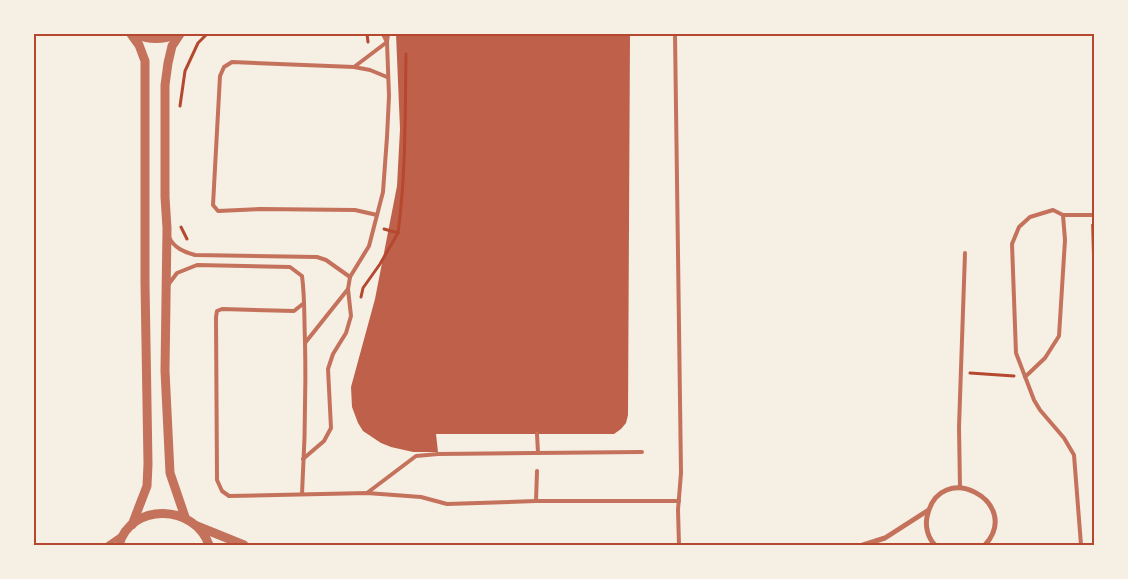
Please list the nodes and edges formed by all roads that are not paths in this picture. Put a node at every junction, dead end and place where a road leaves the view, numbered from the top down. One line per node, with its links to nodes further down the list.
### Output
1 (132, 34): 2 (street); 33 (street)
2 (179, 34): 12 (street)
3 (383, 34): 6 (lane)
4 (388, 34): 6 (lane)
5 (674, 34): 29 (lane)
6 (387, 42): 7 (lane); 8 (lane)
7 (354, 67): 8 (lane); 9 (lane)
8 (387, 77): 9 (lane)
9 (378, 215): 14 (lane)
10 (1063, 215): 11 (lane); 19 (lane); 19 (lane)
11 (1094, 215)
12 (167, 228): 14 (lane); 15 (street)
13 (965, 254): 25 (lane)
14 (350, 277): 16 (lane)
15 (166, 286): 17 (lane); 31 (street)
16 (348, 289): 18 (lane); 23 (lane)
17 (304, 303): 18 (lane); 27 (lane)
18 (305, 343): 23 (lane)
19 (1025, 377): 42 (lane)
20 (538, 434): 22 (lane)
21 (642, 452): 22 (lane)
22 (538, 453): 26 (lane)
23 (303, 459): 27 (lane)
24 (537, 471): 28 (lane)
25 (960, 488): 30 (street); 34 (street)
26 (368, 493): 27 (lane); 28 (lane)
27 (302, 494)
28 (536, 501): 29 (lane)
29 (678, 501): 39 (lane)
30 (928, 511): 40 (street); 41 (street)
31 (185, 517): 32 (street); 33 (street)
32 (197, 526): 37 (street); 38 (street)
33 (131, 527): 35 (street); 36 (street)
34 (988, 544)
35 (107, 545)
36 (119, 545)
37 (209, 545)
38 (244, 545)
39 (679, 545)
40 (863, 545)
41 (935, 545)
42 (1081, 545)

